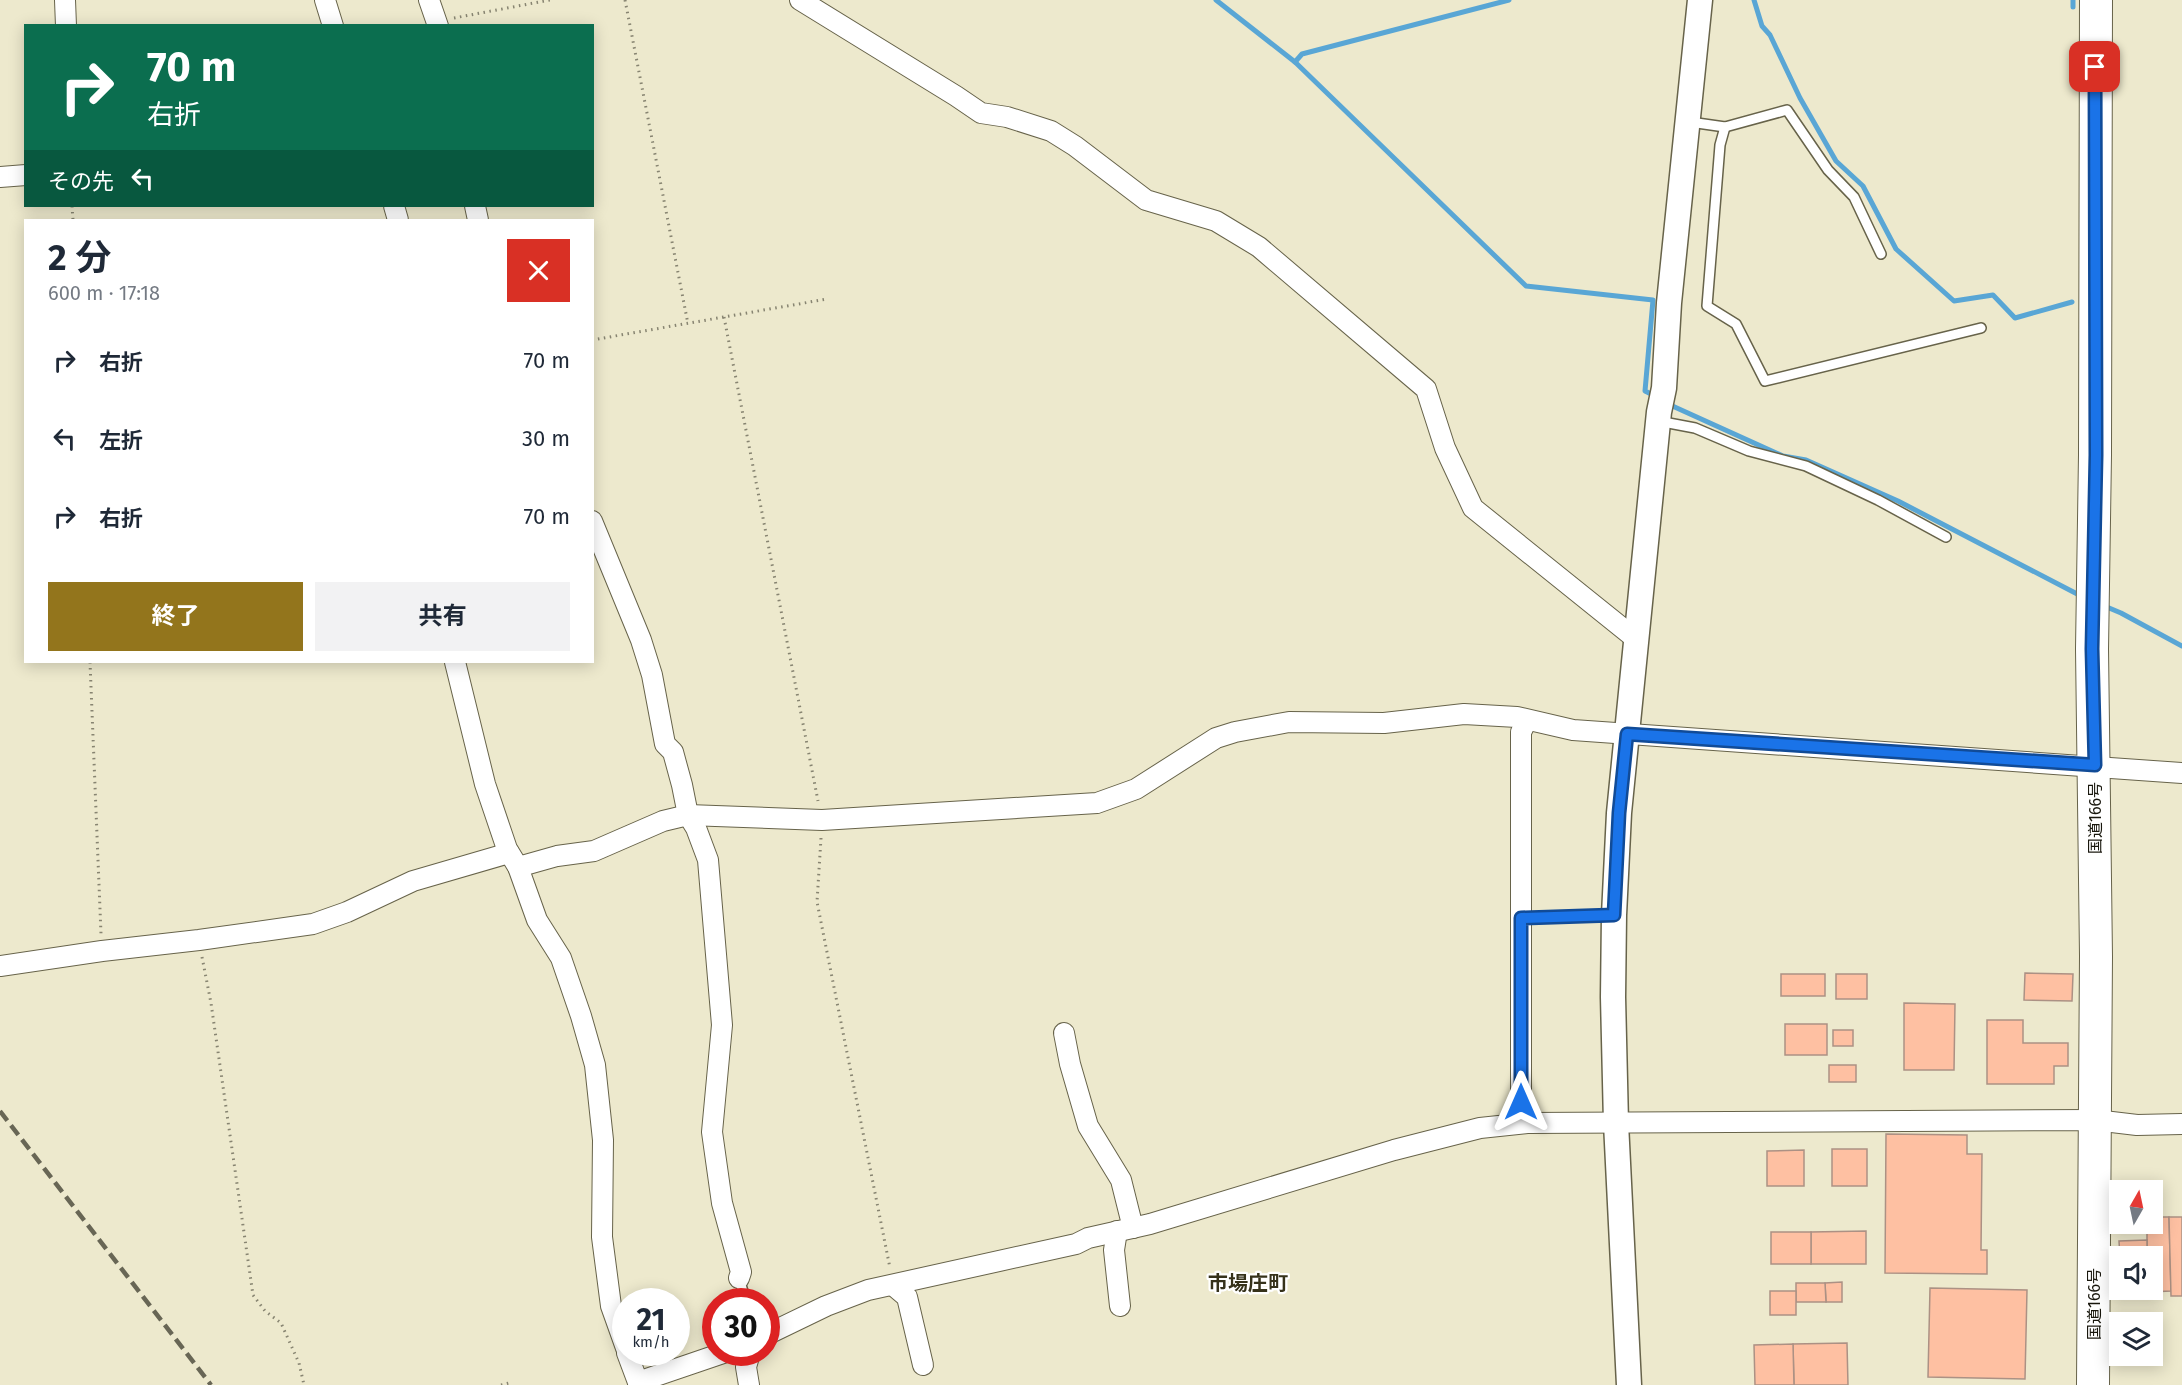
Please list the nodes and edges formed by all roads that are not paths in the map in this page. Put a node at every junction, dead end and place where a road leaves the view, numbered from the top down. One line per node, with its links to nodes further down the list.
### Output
1 (65, 0): 8 (street)
2 (324, 0): 9 (street)
3 (429, 0): 7 (street)
4 (800, 0): 19 (street)
5 (1700, 0): 10 (street)
6 (2096, 0): 23 (highway, 国道166号)
7 (437, 23)
8 (66, 24)
9 (332, 24)
10 (1687, 122): 11 (lane); 16 (street)
11 (1725, 127): 14 (lane); 15 (lane)
12 (24, 175): 13 (street)
13 (0, 177)
14 (1881, 254)
15 (1981, 328)
16 (1658, 416): 18 (lane); 19 (street)
17 (594, 526): 25 (street)
18 (1946, 537)
19 (1636, 639): 22 (street)
20 (455, 663): 26 (street)
21 (1527, 720): 22 (street); 25 (street); 28 (street)
22 (1627, 734): 23 (street); 27 (street)
23 (2095, 765): 24 (street); 31 (highway, 国道166号)
24 (2182, 773)
25 (687, 815): 26 (street); 36 (street)
26 (513, 860): 29 (street); 40 (street)
27 (1614, 915): 28 (lane); 33 (street)
28 (1521, 918): 32 (street)
29 (0, 966)
30 (1064, 1033): 35 (street)
31 (2095, 1120): 33 (street); 34 (street); 49 (highway, 国道166号)
32 (1521, 1123): 33 (street); 35 (street)
33 (1616, 1123): 48 (street)
34 (2182, 1124)
35 (1125, 1230): 37 (street); 39 (street)
36 (739, 1278): 38 (lane)
37 (894, 1286): 41 (street); 43 (street)
38 (742, 1288)
39 (1120, 1306)
40 (612, 1309)
41 (780, 1328)
42 (702, 1360): 46 (street)
43 (923, 1365)
44 (632, 1366): 46 (street)
45 (746, 1366): 47 (street)
46 (638, 1383)
47 (749, 1385)
48 (1629, 1385)
49 (2093, 1385)

